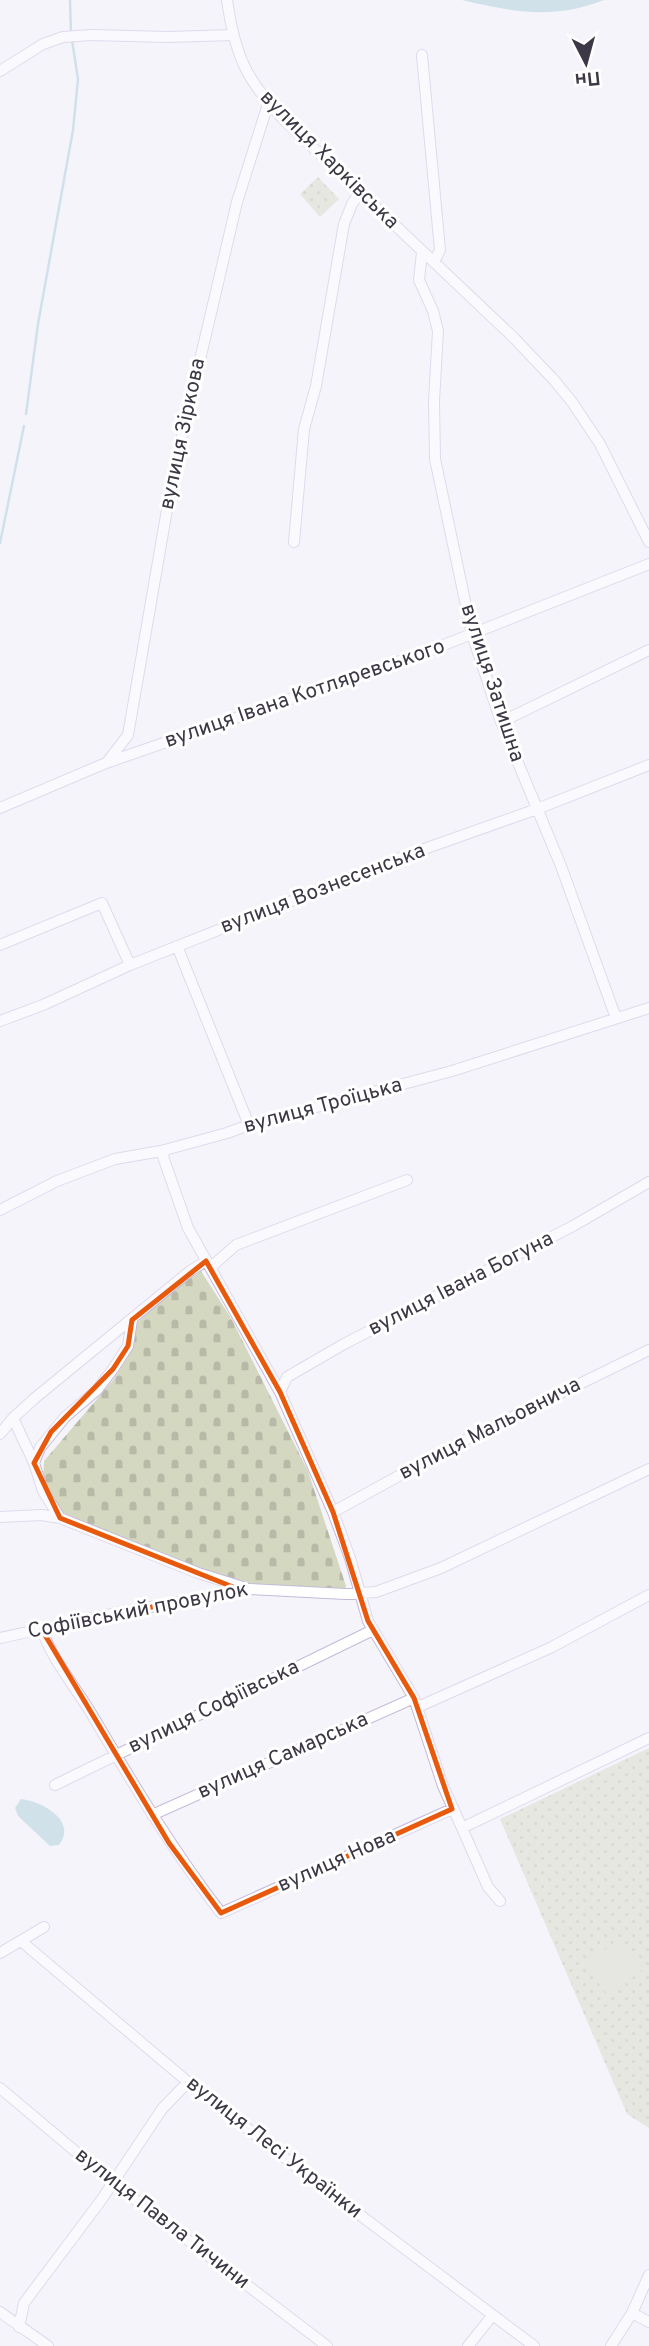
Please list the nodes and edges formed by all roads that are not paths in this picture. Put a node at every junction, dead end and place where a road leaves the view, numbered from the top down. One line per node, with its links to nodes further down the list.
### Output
1 (228, 4): 2 (street, вулиця Харківська)
2 (233, 36): 4 (street); 5 (street, вулиця Харківська)
3 (422, 55): 8 (street)
4 (0, 71)
5 (268, 104): 6 (street, вулиця Харківська); 15 (street, вулиця Зіркова)
6 (360, 192): 7 (street, вулиця Харківська); 9 (street)
7 (422, 252): 8 (street, вулиця Харківська); 12 (street, вулиця Затишна)
8 (434, 262): 10 (street, вулиця Харківська)
9 (295, 542)
10 (649, 542)
11 (649, 564): 12 (street, вулиця Івана Котляревського)
12 (471, 634): 14 (street, вулиця Затишна); 16 (street, вулиця Івана Котляревського)
13 (649, 650): 14 (street)
14 (500, 722): 20 (street, вулиця Затишна)
15 (128, 735): 16 (street); 17 (street, вулиця Зіркова)
16 (138, 752): 17 (street, вулиця Івана Котляревського)
17 (106, 763): 19 (street, вулиця Івана Котляревського)
18 (649, 765): 20 (street, вулиця Вознесенська)
19 (0, 808)
20 (537, 809): 22 (street, вулиця Вознесенська); 25 (street, вулиця Затишна)
21 (0, 945): 23 (street)
22 (177, 946): 23 (street, вулиця Вознесенська); 27 (street)
23 (130, 965): 26 (street, вулиця Вознесенська)
24 (649, 1008): 25 (street, вулиця Троїцька)
25 (616, 1018): 27 (street, вулиця Троїцька)
26 (0, 1021)
27 (249, 1125): 28 (street, вулиця Троїцька)
28 (161, 1151): 31 (street, вулиця Троїцька); 32 (street)
29 (407, 1180): 32 (street)
30 (649, 1182): 35 (street, вулиця Івана Богуна)
31 (0, 1210)
32 (209, 1264): 33 (street); 35 (street)
33 (132, 1320): 36 (street); 38 (street)
34 (649, 1350): 40 (street, вулиця Мальовнича)
35 (280, 1392): 40 (street)
36 (13, 1418): 37 (street); 38 (street)
37 (0, 1434)
38 (34, 1463): 42 (street)
39 (649, 1469): 44 (street)
40 (333, 1512): 44 (street)
41 (0, 1517): 42 (street)
42 (60, 1518): 43 (street)
43 (249, 1589): 44 (street, Софіївський провулок); 46 (street, Софіївський провулок)
44 (361, 1594): 47 (street)
45 (649, 1595): 49 (street, вулиця Самарська)
46 (42, 1630): 48 (street, Софіївський провулок); 51 (street)
47 (373, 1630): 49 (street); 51 (street, вулиця Софіївська)
48 (0, 1638)
49 (416, 1703): 53 (street); 54 (street, вулиця Самарська)
50 (649, 1738): 55 (street)
51 (116, 1755): 52 (street, вулиця Софіївська); 54 (street)
52 (55, 1785)
53 (453, 1809): 54 (street, вулиця Нова); 55 (street)
54 (152, 1815)
55 (462, 1828): 56 (street)
56 (500, 1901)
57 (44, 1927): 58 (street)
58 (21, 1941): 59 (street); 60 (street, вулиця Лесі Українки)
59 (0, 1953)
60 (188, 2082): 62 (street); 66 (street, вулиця Лесі Українки)
61 (0, 2088): 62 (street, вулиця Павла Тичини)
62 (113, 2183): 68 (street); 70 (street, вулиця Павла Тичини)
63 (649, 2275): 65 (street)
64 (0, 2312): 68 (street)
65 (632, 2313): 67 (street); 73 (street)
66 (492, 2316): 71 (street); 72 (street, вулиця Лесі Українки)
67 (649, 2322)
68 (19, 2327): 69 (street)
69 (48, 2346)
70 (327, 2346)
71 (468, 2346)
72 (534, 2346)
73 (611, 2346)

